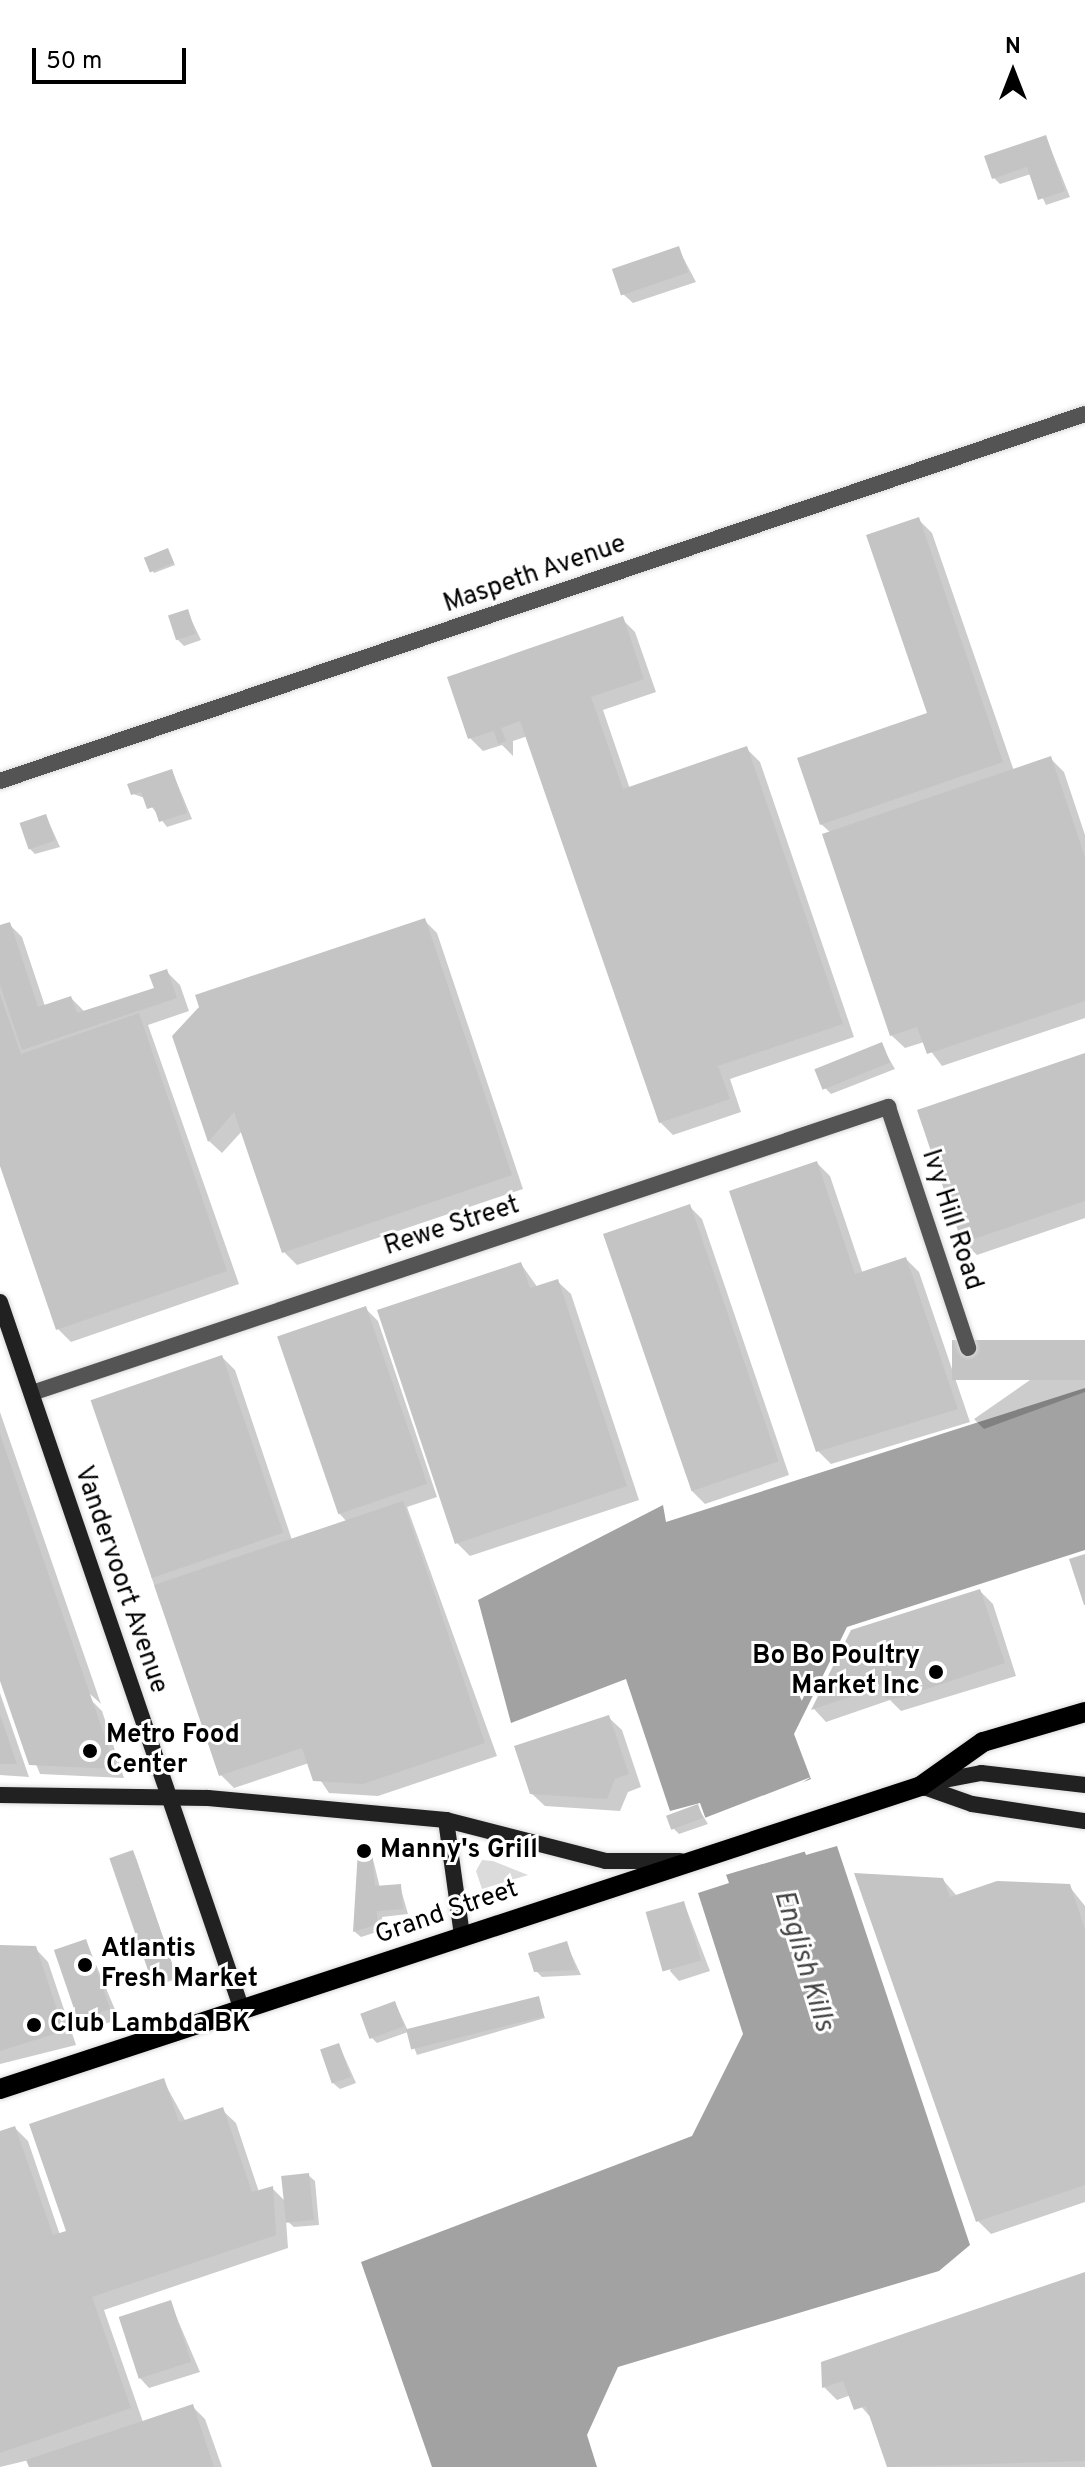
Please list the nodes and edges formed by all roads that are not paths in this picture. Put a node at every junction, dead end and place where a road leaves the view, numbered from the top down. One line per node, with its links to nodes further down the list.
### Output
1 (1085, 414): 2 (street, Maspeth Avenue)
2 (0, 781)
3 (888, 1107): 5 (street, Ivy Hill Road); 6 (street, Rewe Street)
4 (0, 1302): 6 (main road, Vandervoort Avenue)
5 (968, 1348)
6 (32, 1393): 11 (main road, Vandervoort Avenue)
7 (1085, 1712): 9 (main road, Grand Street)
8 (1085, 1785): 9 (main road)
9 (921, 1786): 13 (main road); 14 (main road, Grand Street)
10 (0, 1795): 11 (main road)
11 (169, 1799): 12 (main road); 16 (main road, Vandervoort Avenue)
12 (446, 1820): 14 (main road); 15 (main road)
13 (1085, 1821)
14 (685, 1860): 15 (main road, Grand Street)
15 (462, 1935): 16 (main road, Grand Street)
16 (242, 2010): 17 (main road, Grand Street)
17 (0, 2089)

